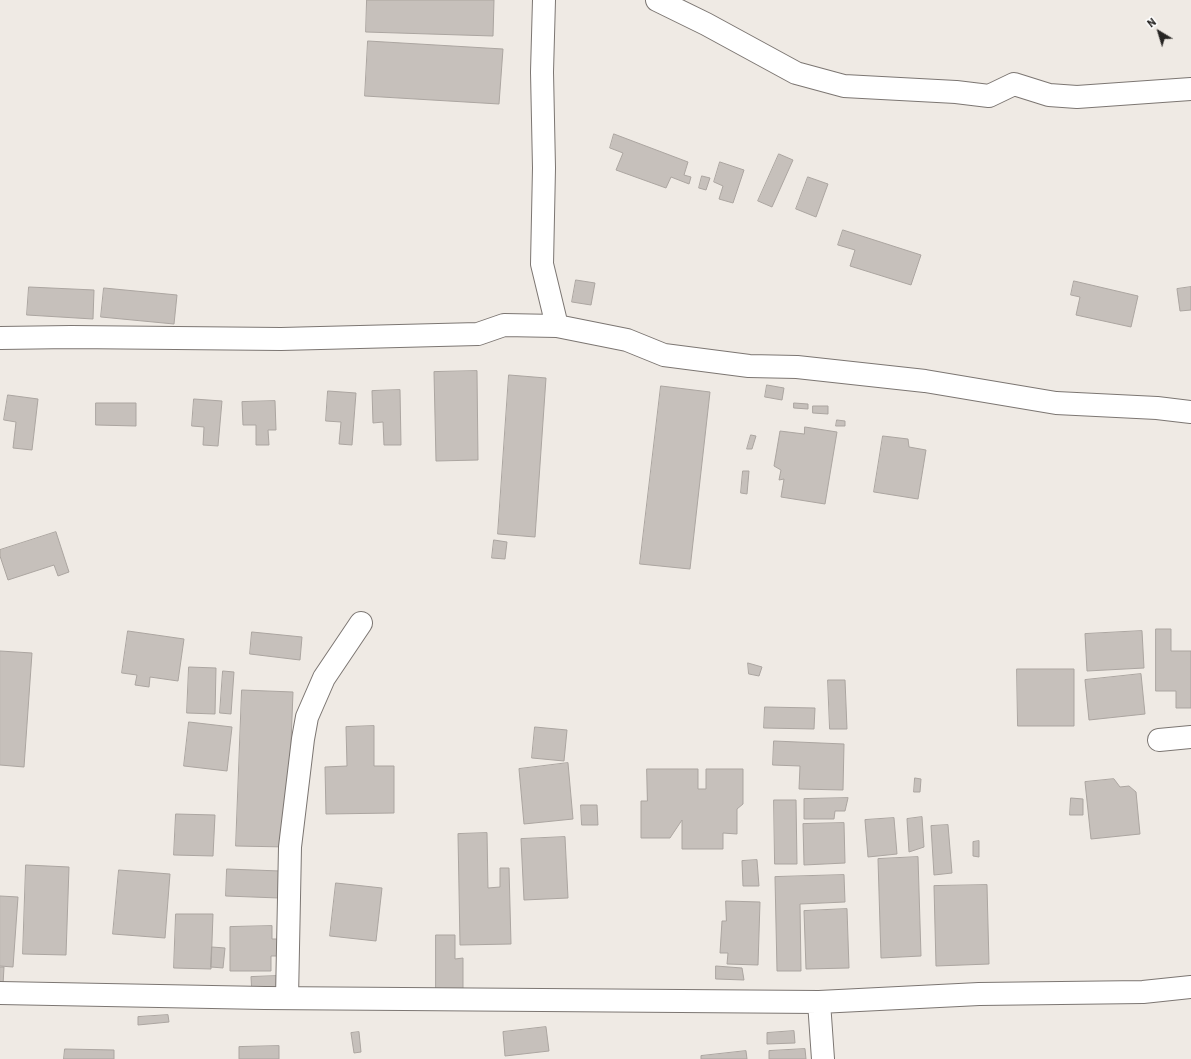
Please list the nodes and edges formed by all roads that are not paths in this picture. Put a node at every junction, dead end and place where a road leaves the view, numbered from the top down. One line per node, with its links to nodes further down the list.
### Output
1 (544, 0): 4 (street)
2 (657, 0): 3 (street)
3 (1191, 89)
4 (557, 326): 5 (street); 6 (street)
5 (0, 338)
6 (1191, 412)
7 (361, 624): 12 (street)
8 (1191, 737): 9 (street)
9 (1158, 740)
10 (1191, 987): 13 (street)
11 (0, 993): 12 (street)
12 (287, 998): 13 (street)
13 (819, 1002): 14 (street)
14 (823, 1059)

